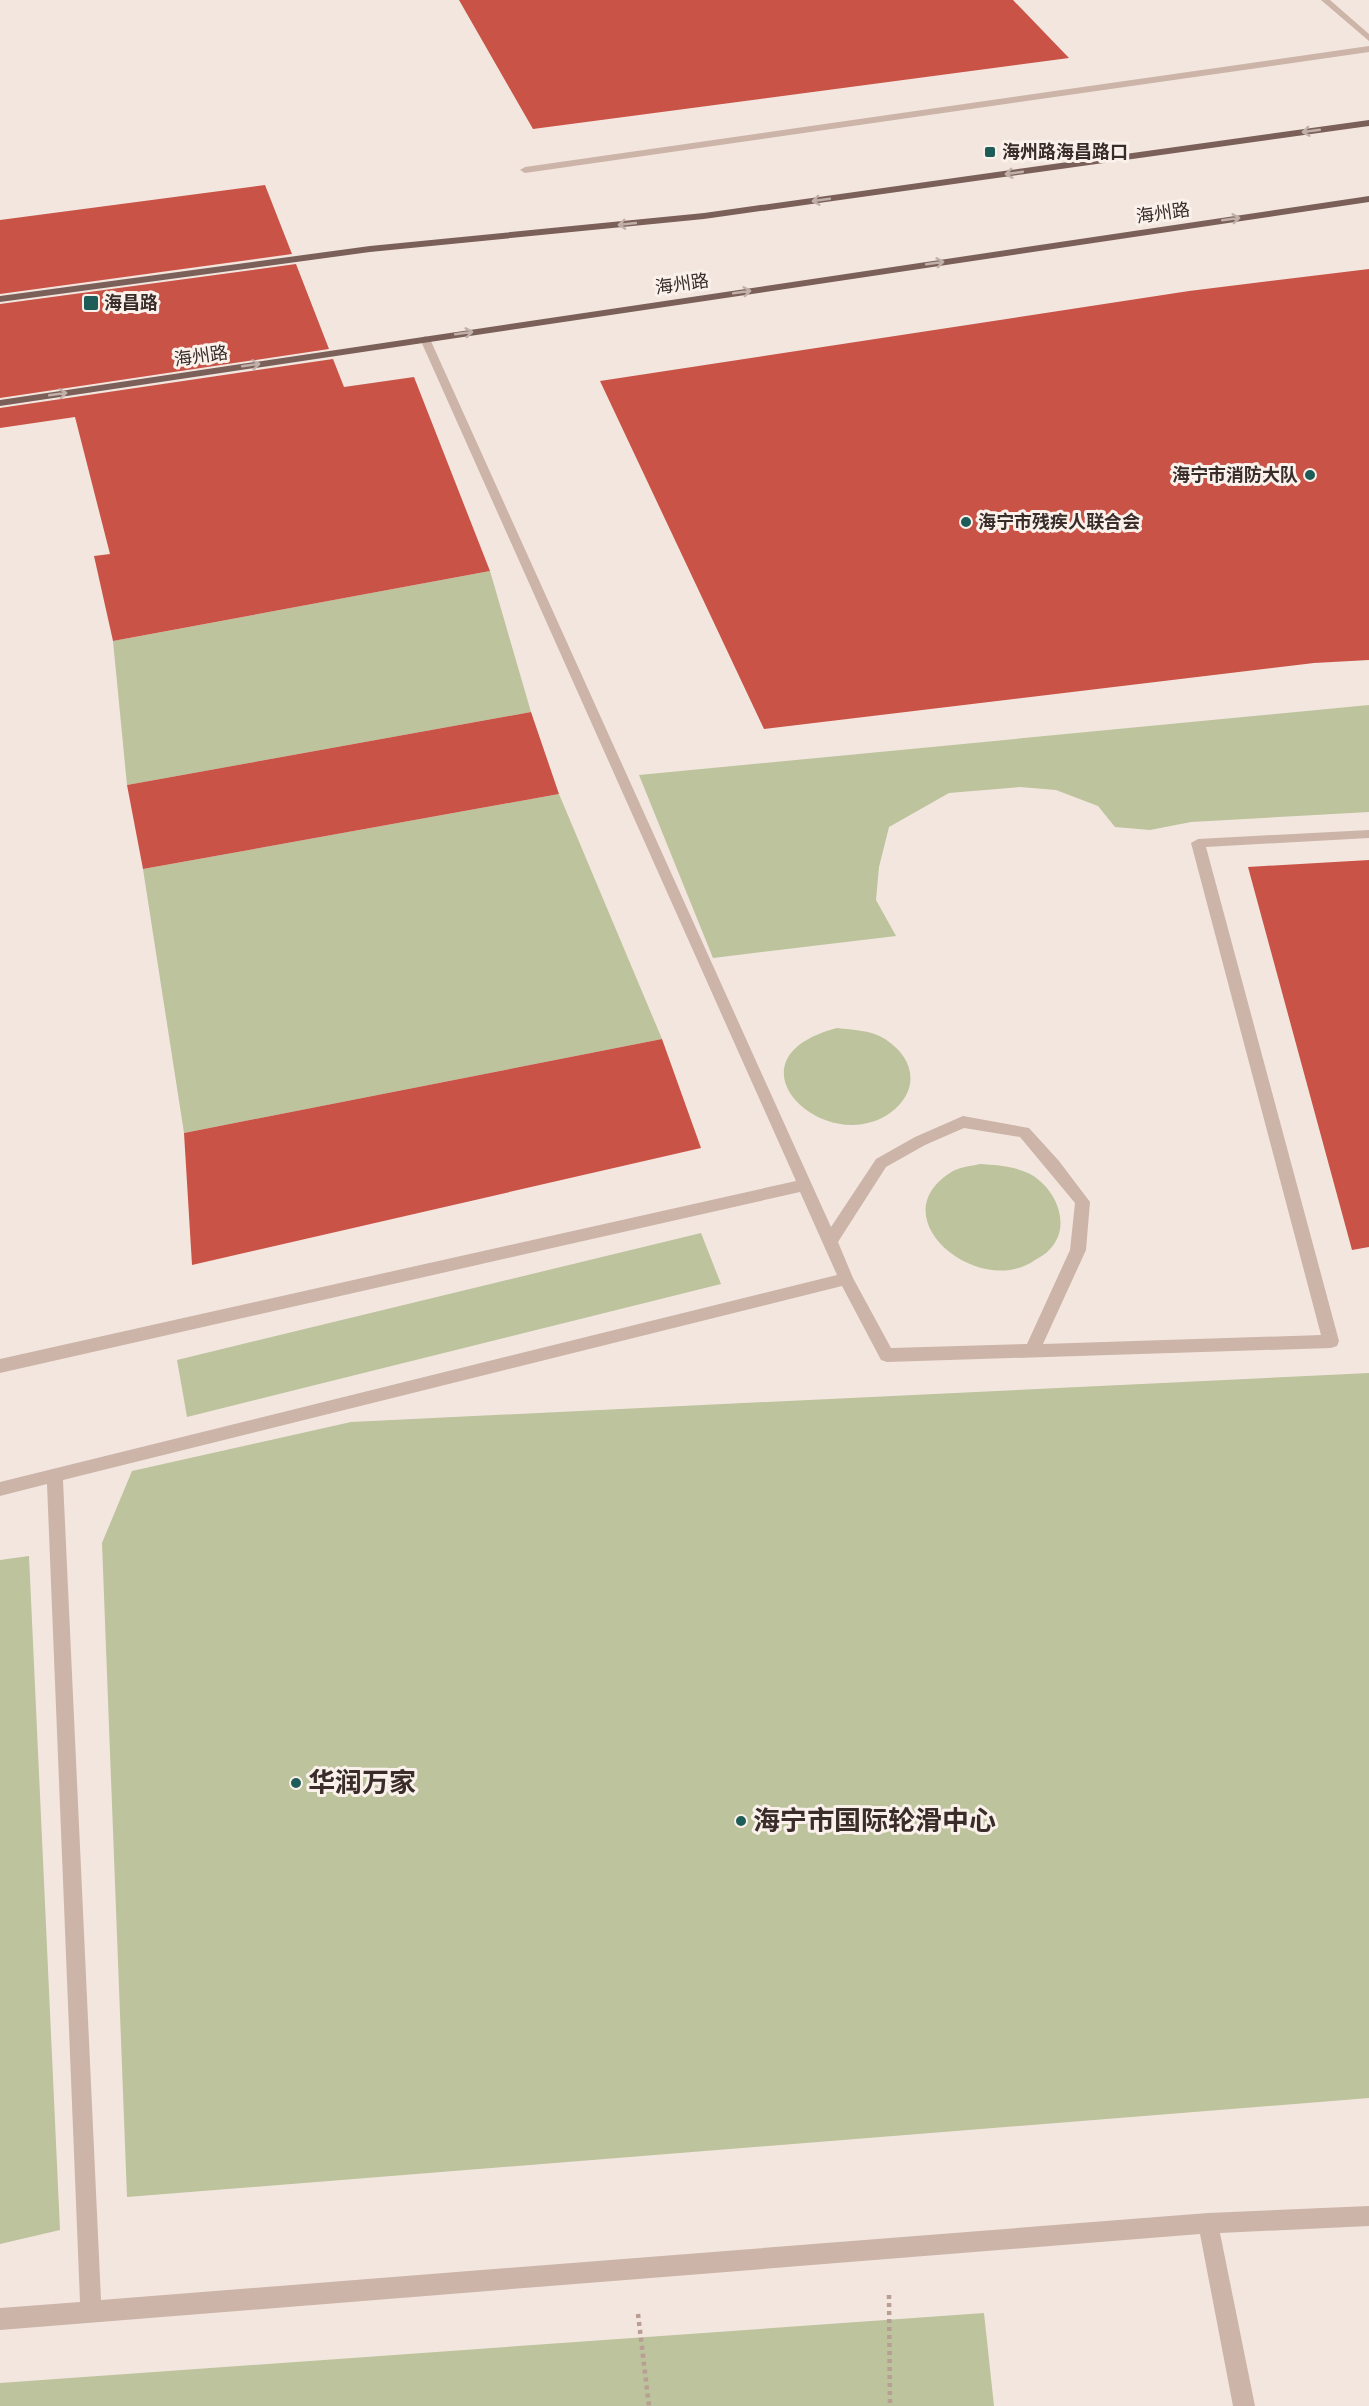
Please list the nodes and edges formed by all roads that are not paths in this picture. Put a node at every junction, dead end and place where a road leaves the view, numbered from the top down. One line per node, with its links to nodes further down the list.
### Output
1 (1325, 0): 2 (lane)
2 (1369, 38)
3 (1369, 49): 5 (lane)
4 (1369, 123): 7 (main road, one-way to 7)
5 (525, 170)
6 (1369, 198): 8 (main road, 海州路, one-way to 6)
7 (0, 298)
8 (425, 339): 9 (main road, 海州路, one-way to 8); 11 (lane)
9 (0, 403)
10 (1369, 834): 14 (lane)
11 (805, 1185): 12 (lane); 15 (lane)
12 (830, 1241): 13 (lane); 14 (lane)
13 (846, 1279): 14 (lane); 16 (lane)
14 (1032, 1350)
15 (0, 1366)
16 (55, 1475): 17 (lane); 20 (lane)
17 (0, 1489)
18 (1369, 2216): 19 (lane)
19 (1208, 2223): 20 (lane); 22 (lane)
20 (91, 2312): 21 (lane)
21 (0, 2319)
22 (1244, 2406)

